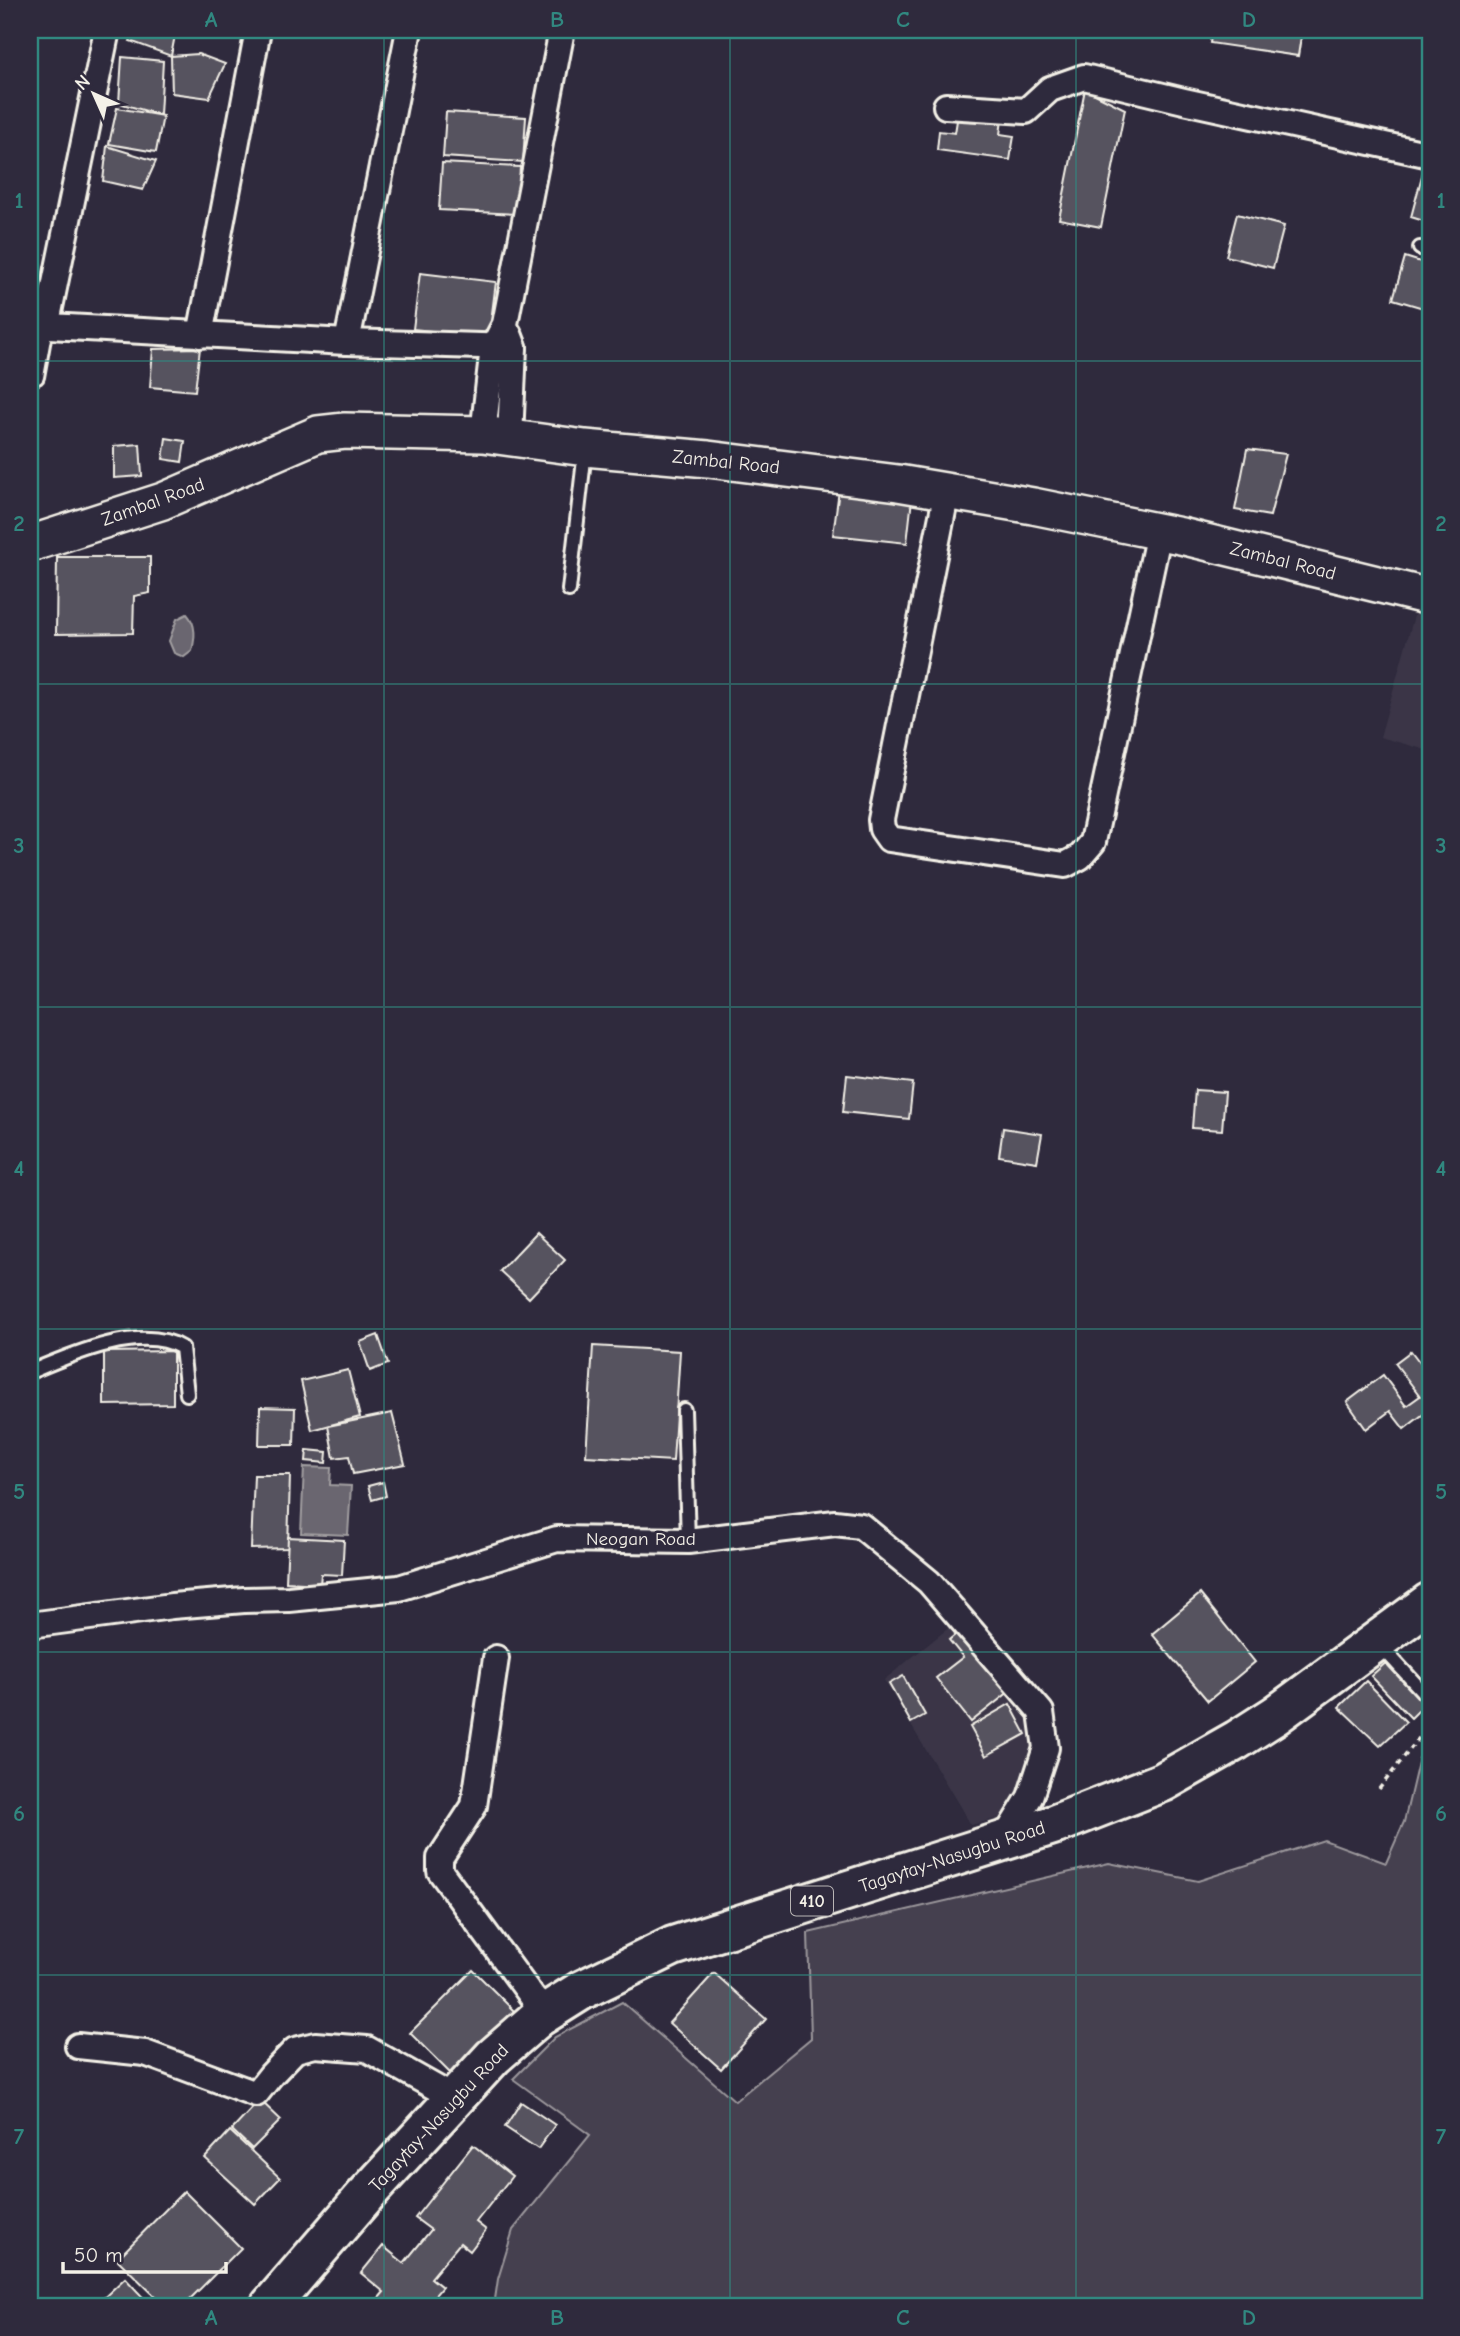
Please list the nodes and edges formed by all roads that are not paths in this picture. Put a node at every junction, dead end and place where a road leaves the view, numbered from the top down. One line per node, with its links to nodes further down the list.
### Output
1 (107, 30): 7 (street)
2 (258, 30): 8 (street)
3 (409, 30): 9 (street)
4 (562, 30): 10 (street)
5 (946, 106): 6 (street)
6 (1430, 155)
7 (38, 326): 8 (street); 11 (lane)
8 (200, 335): 9 (street)
9 (347, 342): 10 (street)
10 (503, 347): 12 (street)
11 (37, 377)
12 (496, 436): 13 (street, Zambal Road); 16 (street, Zambal Road)
13 (585, 448): 14 (street, Zambal Road); 17 (lane)
14 (947, 491): 15 (street, Zambal Road); 15 (street)
15 (1159, 532): 18 (street, Zambal Road)
16 (30, 544)
17 (569, 590)
18 (1430, 597)
19 (30, 1372): 20 (lane)
20 (187, 1394)
21 (684, 1409): 22 (lane)
22 (688, 1541): 24 (street, Neogan Road); 28 (street, Neogan Road)
23 (1430, 1602): 25 (main road, Tagaytay-Nasugbu Road / 410)
24 (30, 1625)
25 (1377, 1641): 27 (lane); 28 (main road, Tagaytay-Nasugbu Road / 410)
26 (496, 1658): 29 (street)
27 (1425, 1694)
28 (1003, 1841): 29 (main road, Tagaytay-Nasugbu Road / 410)
29 (544, 2013): 31 (main road, Tagaytay-Nasugbu Road / 410)
30 (78, 2046): 31 (street)
31 (454, 2098): 32 (main road, Tagaytay-Nasugbu Road / 410)
32 (270, 2306)

